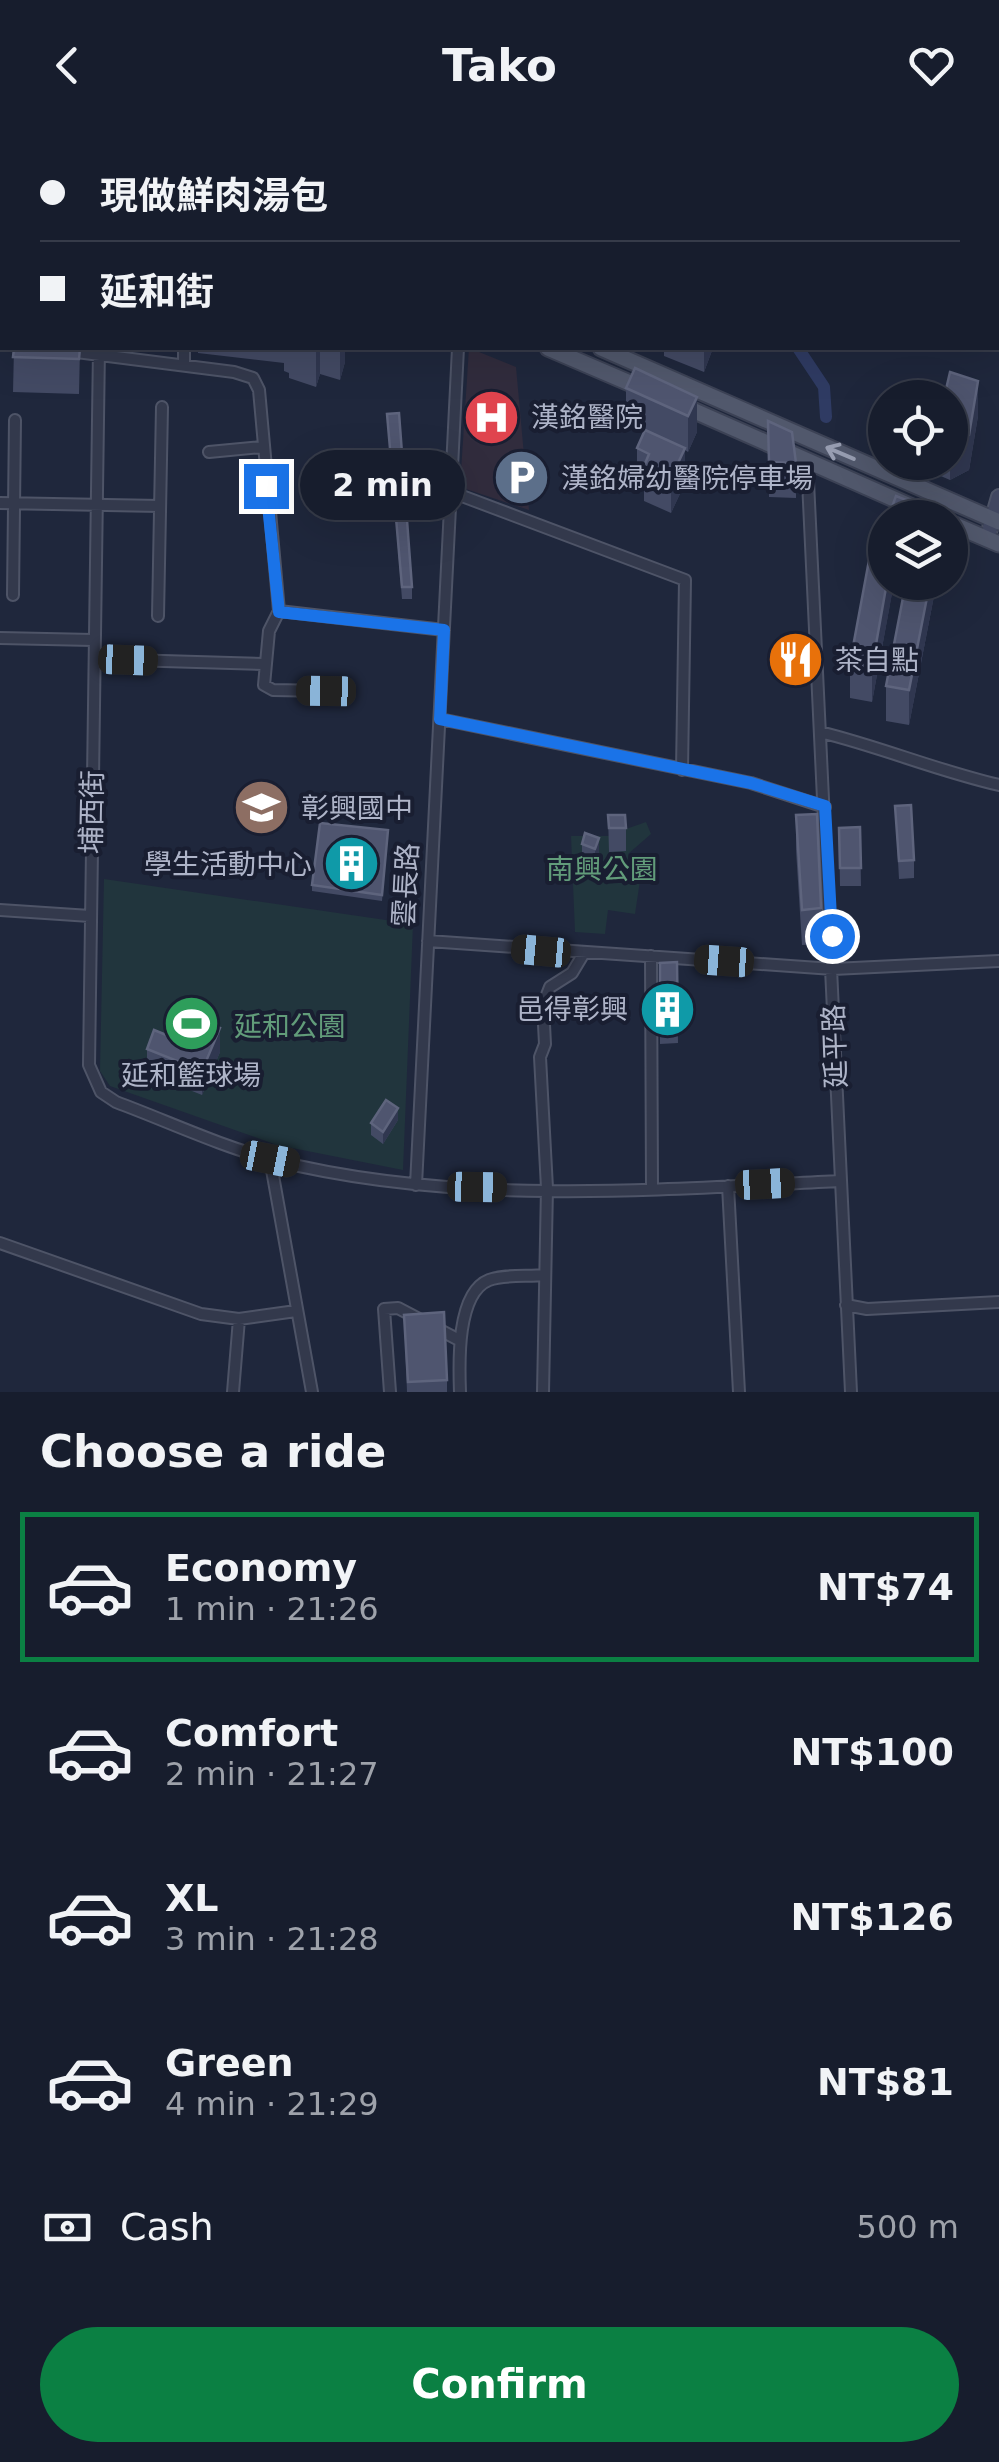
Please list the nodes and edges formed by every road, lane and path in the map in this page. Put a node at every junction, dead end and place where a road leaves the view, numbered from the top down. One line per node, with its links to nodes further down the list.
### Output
1 (184, 350): 6 (street)
2 (458, 350): 12 (street, 雲長路)
3 (553, 350): 11 (main road)
4 (99, 351): 6 (street); 17 (street, 埔西街)
5 (624, 352): 19 (main road, one-way to 5)
6 (184, 365): 9 (street)
7 (162, 407): 18 (street)
8 (15, 420): 16 (street)
9 (262, 447): 10 (street); 23 (street)
10 (210, 452)
11 (806, 460): 14 (main road); 32 (street, 延平路)
12 (454, 493): 25 (street, 雲長路); 33 (street)
13 (999, 497): 19 (street)
14 (896, 500)
15 (0, 503): 16 (street)
16 (14, 503): 17 (street); 22 (street)
17 (95, 504): 18 (street); 27 (street, 埔西街)
18 (160, 506): 24 (street)
19 (996, 521): 21 (street)
20 (968, 531): 21 (main road)
21 (993, 542)
22 (13, 595)
23 (279, 612): 25 (street); 29 (street)
24 (158, 616)
25 (444, 630): 31 (street, 雲長路)
26 (0, 638): 27 (street)
27 (94, 640): 28 (street, 埔西街)
28 (94, 659): 29 (street); 37 (street, 埔西街)
29 (263, 664): 30 (street)
30 (326, 691)
31 (440, 719): 33 (street); 38 (street, 雲長路)
32 (820, 732): 34 (street); 35 (street, 延平路)
33 (682, 770): 35 (street)
34 (999, 785)
35 (825, 806): 42 (street, 延平路)
36 (0, 910): 37 (street)
37 (90, 916): 43 (street, 埔西街)
38 (428, 942): 39 (street); 45 (street, 雲長路)
39 (584, 953): 40 (street); 48 (street)
40 (651, 956): 42 (street); 47 (street)
41 (999, 962): 42 (street)
42 (833, 969): 44 (street, 延平路)
43 (270, 1159): 45 (street, 埔西街); 53 (street)
44 (840, 1181): 46 (street, 埔西街); 52 (street, 延平路)
45 (416, 1185): 48 (street, 埔西街)
46 (728, 1186): 47 (street, 埔西街); 61 (street)
47 (652, 1187): 48 (street, 埔西街)
48 (546, 1188): 50 (street)
49 (0, 1242): 54 (street)
50 (546, 1275): 55 (street); 60 (street)
51 (999, 1302): 52 (street)
52 (846, 1305): 62 (street, 延平路)
53 (296, 1311): 54 (street); 57 (street)
54 (239, 1319): 56 (street)
55 (459, 1340): 58 (street); 59 (street)
56 (233, 1392)
57 (312, 1392)
58 (390, 1392)
59 (460, 1392)
60 (543, 1392)
61 (739, 1392)
62 (851, 1392)

